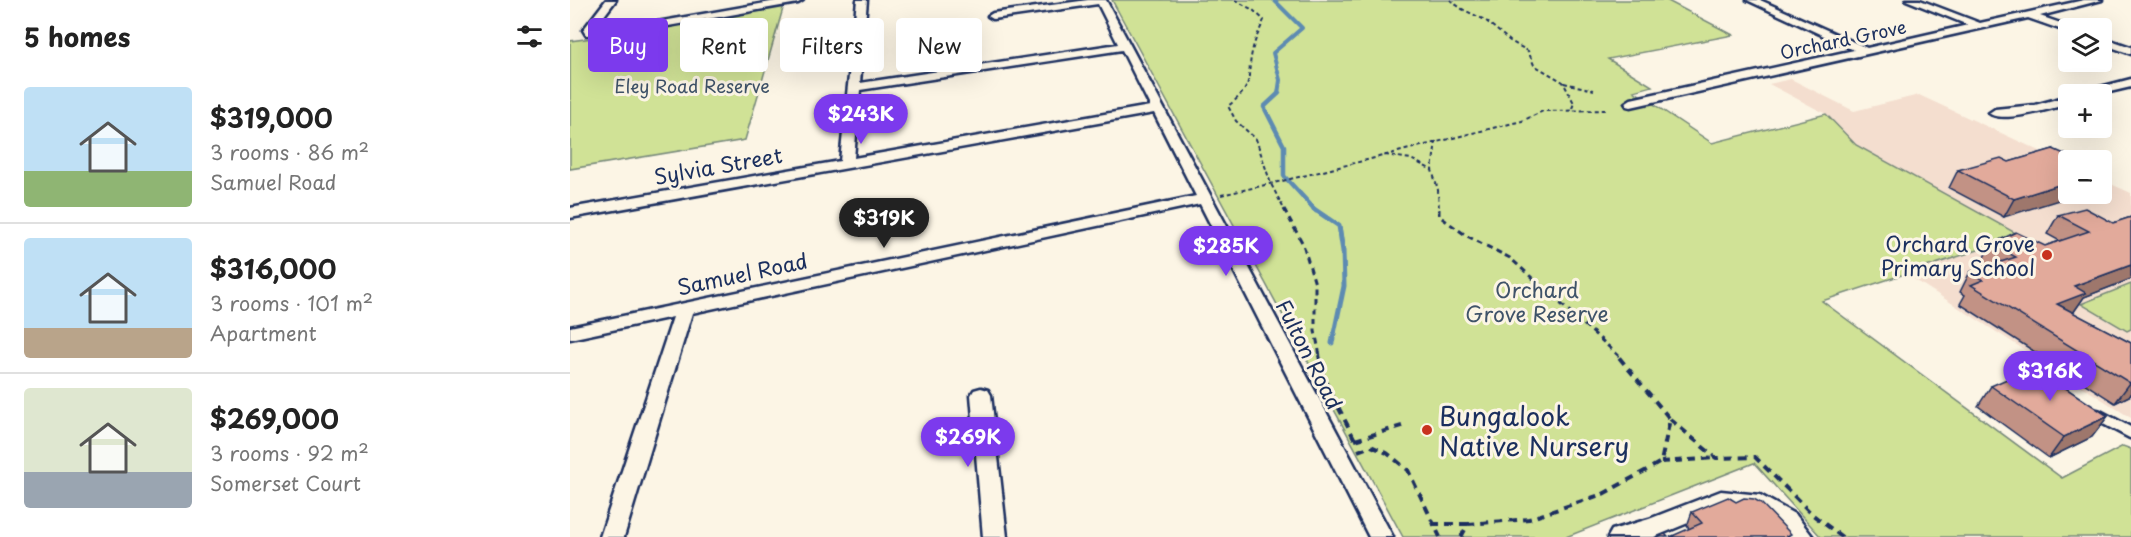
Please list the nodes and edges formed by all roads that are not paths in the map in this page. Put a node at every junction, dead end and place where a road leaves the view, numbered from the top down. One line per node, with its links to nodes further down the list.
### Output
1 (611, 0): 2 (street)
2 (798, 0)
3 (862, 0): 17 (street)
4 (1102, 0): 9 (street); 13 (street, Fulton Road)
5 (1752, 0): 14 (street)
6 (1911, 0): 11 (street)
7 (2090, 0): 8 (street, Orchard Grove)
8 (2030, 15): 10 (street); 11 (street, Orchard Grove)
9 (993, 16)
10 (2058, 25)
11 (1979, 26): 14 (street, Orchard Grove)
12 (2112, 44): 15 (street)
13 (1126, 46): 17 (street); 21 (street, Fulton Road)
14 (1865, 51): 19 (street, Orchard Grove)
15 (2131, 51)
16 (2131, 83): 18 (street)
17 (854, 87): 23 (street)
18 (2112, 88)
19 (1631, 103)
20 (2058, 103): 22 (street)
21 (1157, 109): 23 (street, Sylvia Street); 24 (street, Fulton Road)
22 (1995, 113)
23 (847, 163): 25 (street, Sylvia Street)
24 (1204, 199): 26 (street, Samuel Road); 33 (street, Fulton Road)
25 (570, 213)
26 (685, 308): 27 (street, Samuel Road); 31 (street)
27 (570, 333)
28 (981, 395): 32 (street)
29 (2084, 407): 30 (lane)
30 (2131, 433)
31 (612, 537)
32 (995, 537)
33 (1381, 537)
34 (1620, 537): 35 (street)
35 (1801, 537)

